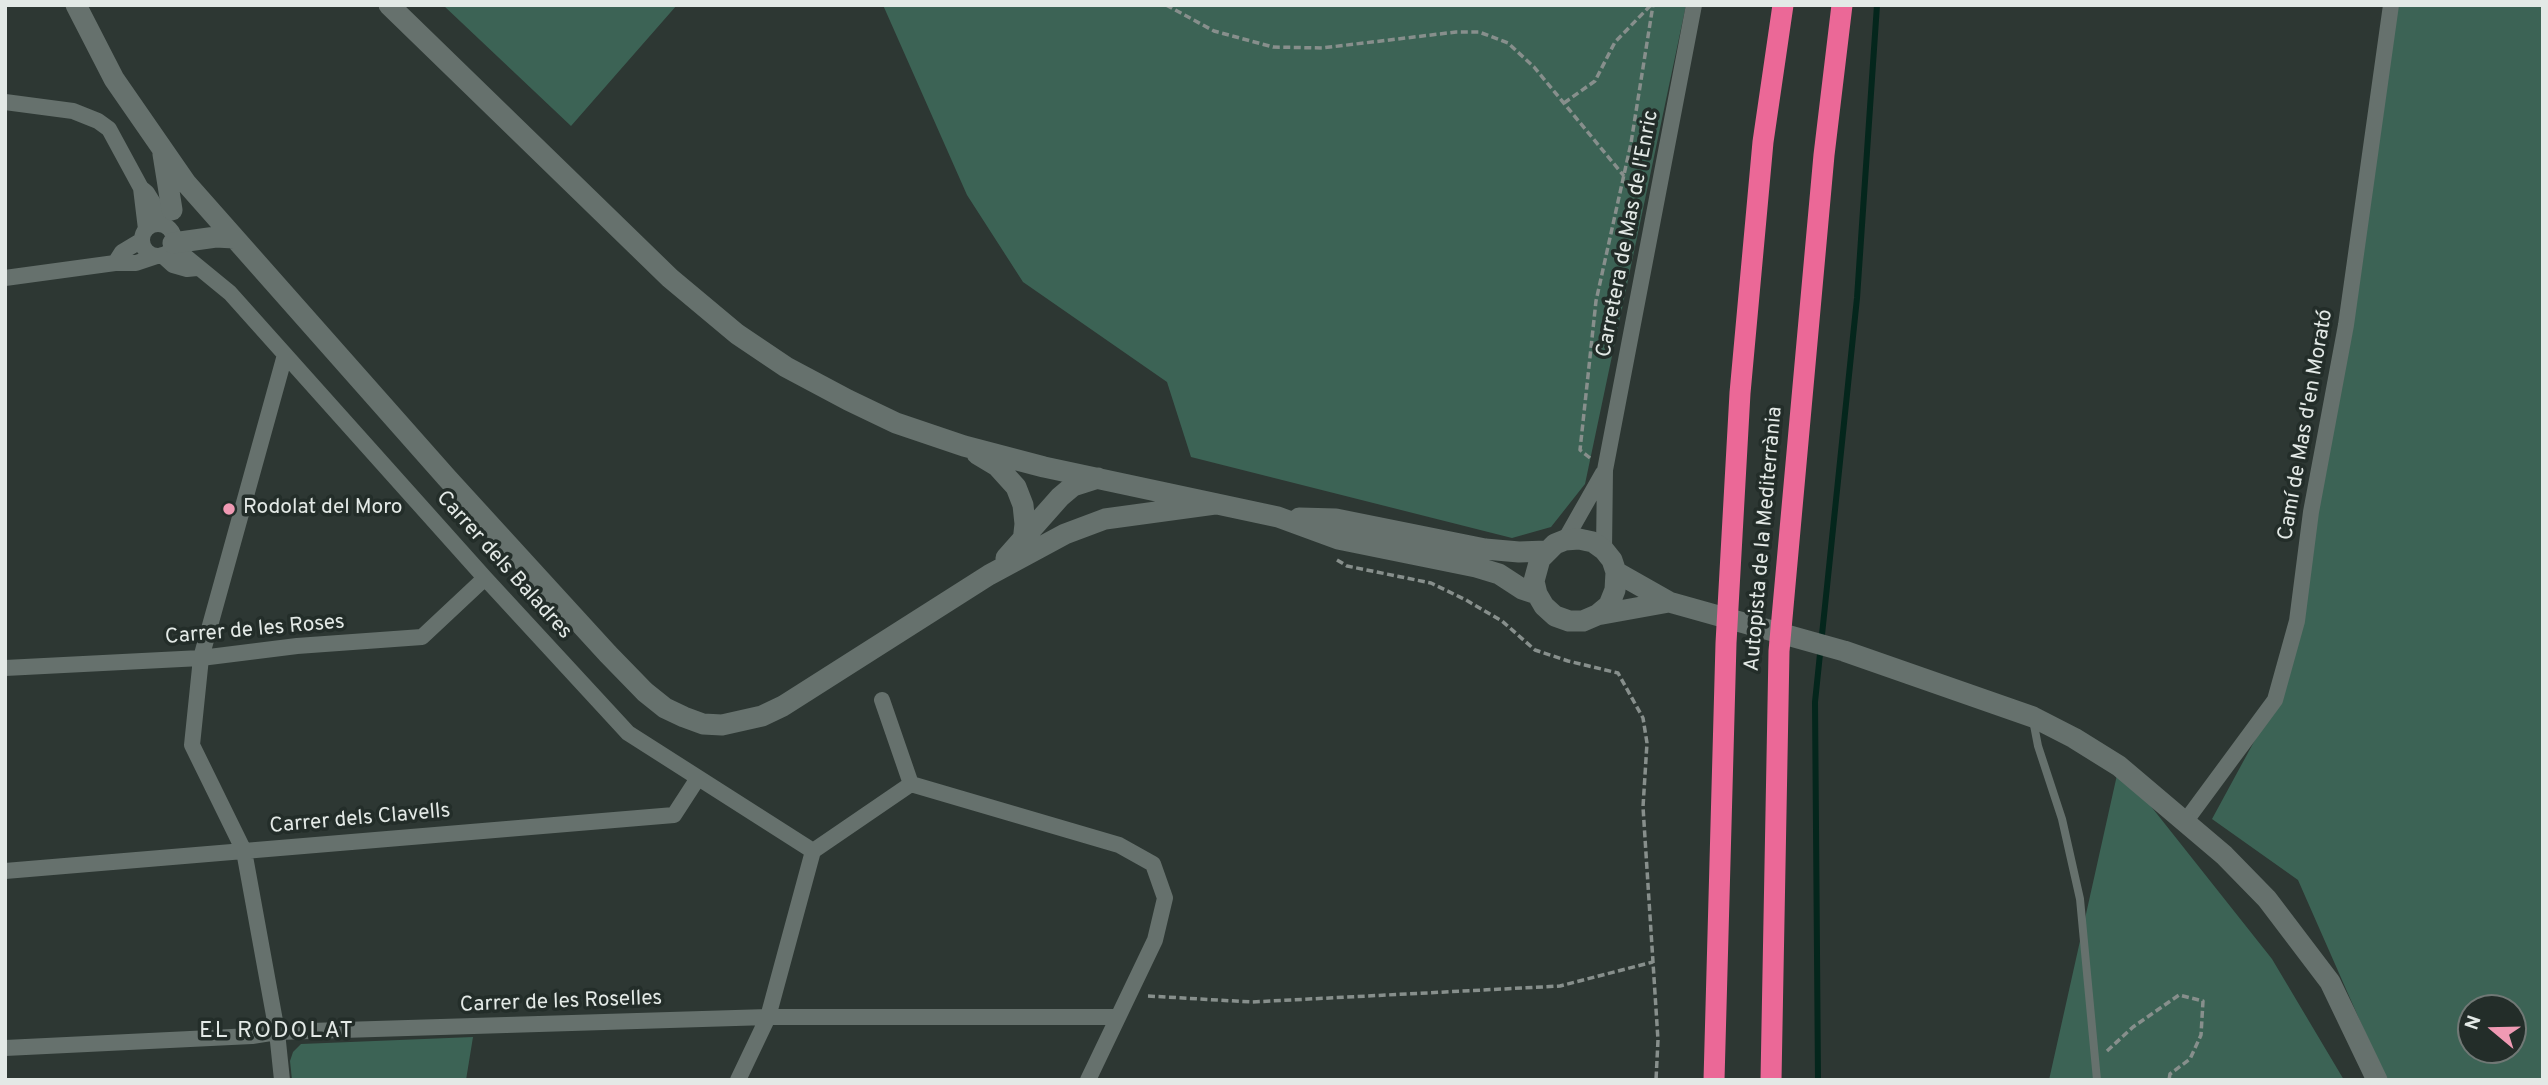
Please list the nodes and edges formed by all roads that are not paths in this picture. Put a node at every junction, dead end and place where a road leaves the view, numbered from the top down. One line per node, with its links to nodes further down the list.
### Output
1 (76, 5): 8 (main road)
2 (390, 5): 16 (main road)
3 (1694, 5): 17 (street, Carretera de Mas de l'Enric)
4 (1783, 5): 48 (highway, Autopista de la Mediterrània)
5 (1842, 5): 49 (highway, Autopista de la Mediterrània)
6 (2391, 5): 37 (street, Camí de Mas d'en Morató)
7 (5, 102): 10 (street)
8 (163, 153): 9 (main road); 10 (main road)
9 (204, 204): 10 (main road); 11 (main road); 12 (main road)
10 (155, 225): 12 (street); 12 (street); 13 (street)
11 (234, 238): 12 (main road); 26 (main road)
12 (170, 249): 13 (street); 15 (street, Carrer dels Baladres)
13 (116, 263): 14 (street)
14 (5, 278)
15 (285, 355): 27 (street, Carrer dels Baladres); 31 (street)
16 (964, 446): 18 (main road); 22 (main road)
17 (1605, 470): 21 (street); 23 (street)
18 (1101, 478): 19 (main road); 22 (main road)
19 (1214, 504): 20 (main road); 26 (main road)
20 (1278, 517): 24 (main road); 28 (main road)
21 (1565, 540): 23 (main road); 24 (main road)
22 (1023, 542): 26 (main road)
23 (1604, 550): 25 (main road)
24 (1546, 551): 28 (main road)
25 (1616, 572): 29 (main road); 30 (main road)
26 (989, 575)
27 (485, 578): 31 (street, Carrer de les Roses); 35 (street, Carrer dels Baladres)
28 (1537, 594): 30 (main road)
29 (1678, 605): 30 (main road); 34 (main road)
30 (1597, 615)
31 (201, 658): 32 (street, Carrer de les Roses); 38 (street)
32 (5, 668)
33 (881, 700): 36 (street)
34 (2032, 717): 37 (main road); 50 (lane)
35 (698, 778): 38 (street, Carrer dels Clavells); 39 (street, Carrer dels Baladres)
36 (911, 784): 39 (street); 42 (street)
37 (2185, 822): 51 (main road)
38 (244, 851): 40 (street, Carrer dels Clavells); 43 (street)
39 (813, 851): 41 (street)
40 (5, 871)
41 (768, 1017): 42 (street, Carrer de les Roselles); 43 (street, Carrer de les Roselles); 46 (street)
42 (1118, 1017): 47 (street)
43 (277, 1032): 44 (street, Carrer de les Roselles); 45 (street)
44 (5, 1048)
45 (282, 1080)
46 (738, 1080)
47 (1088, 1080)
48 (1714, 1080)
49 (1771, 1080)
50 (2096, 1080)
51 (2377, 1080)

